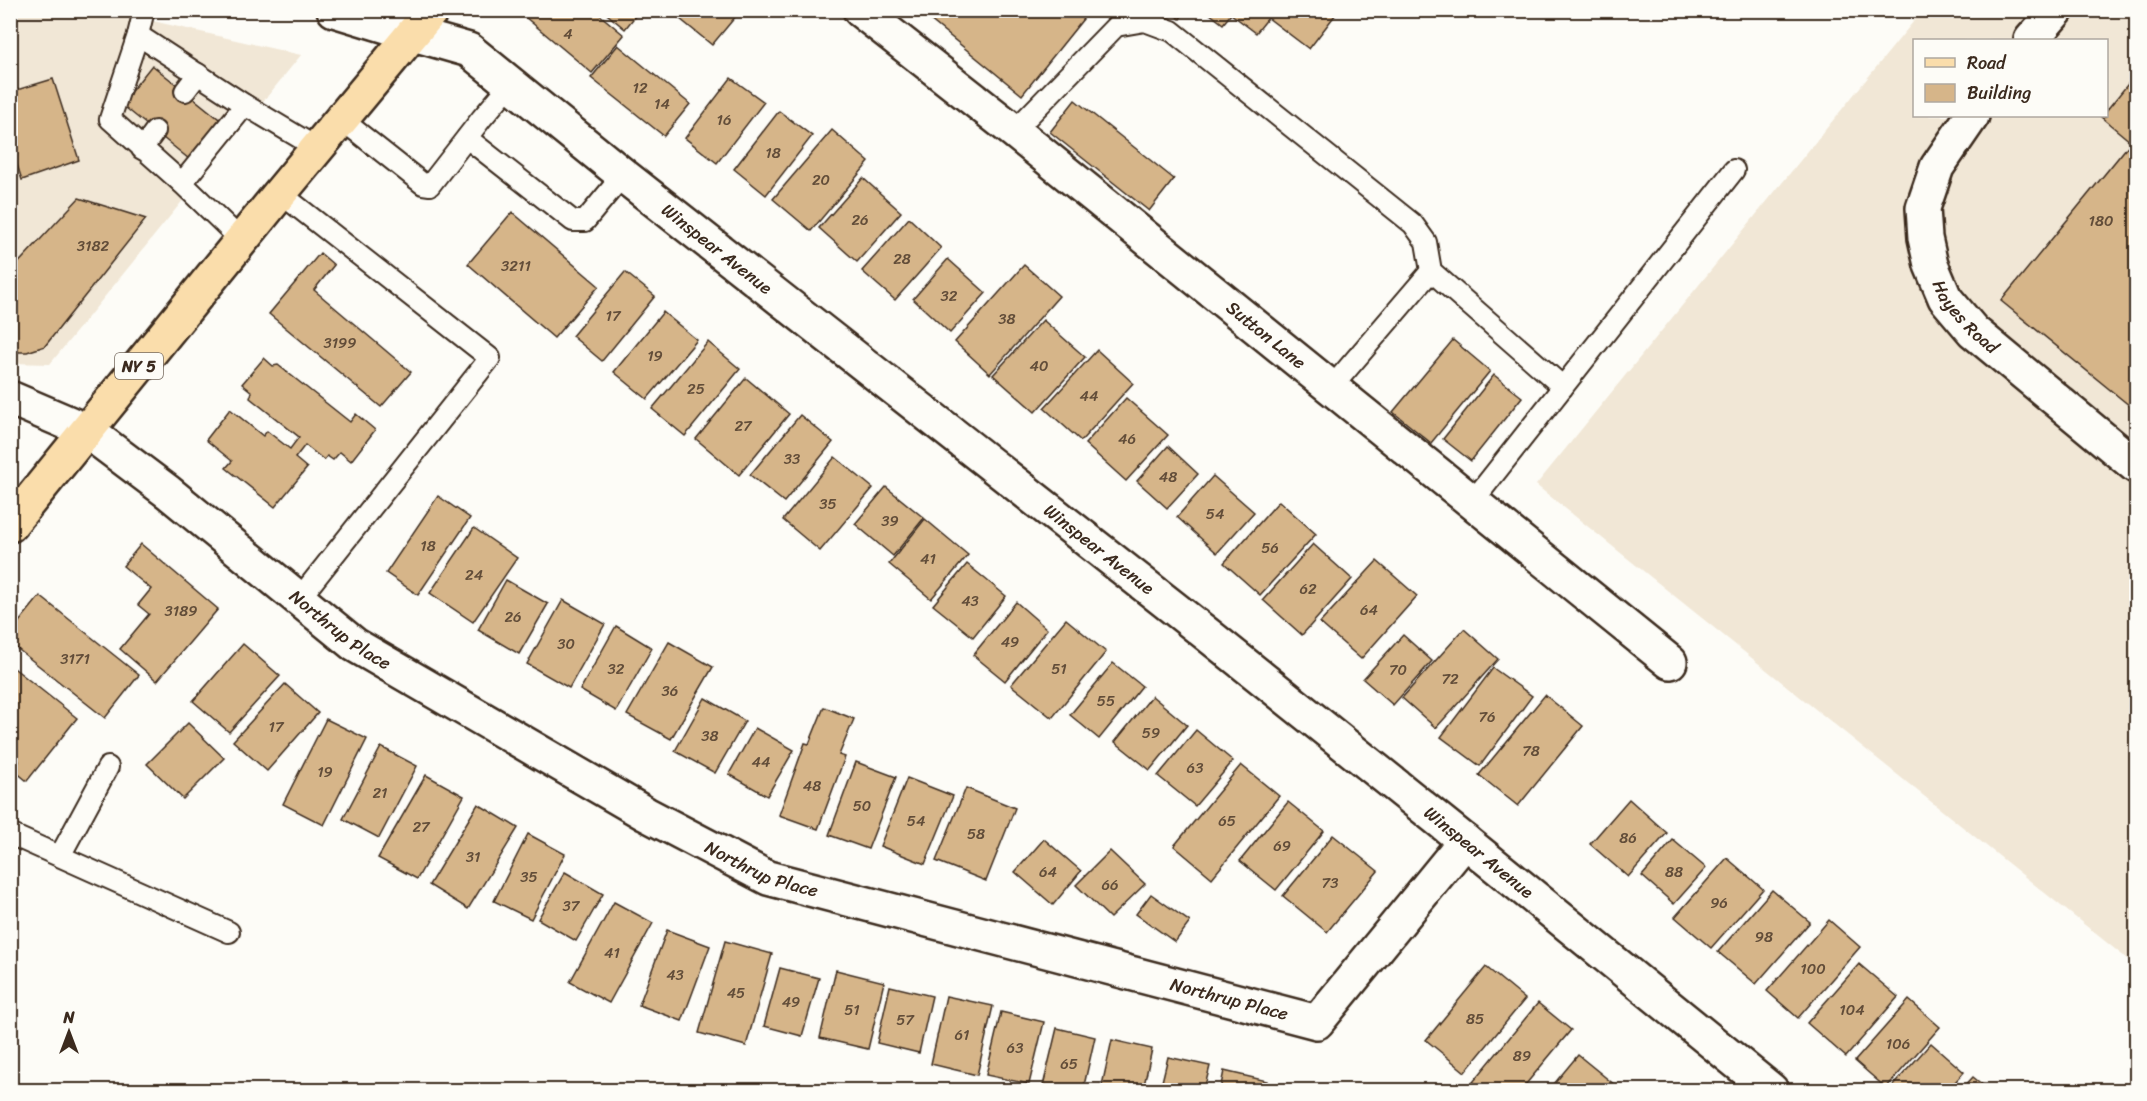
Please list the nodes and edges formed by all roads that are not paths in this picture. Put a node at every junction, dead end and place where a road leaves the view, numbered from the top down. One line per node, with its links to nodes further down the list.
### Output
1 (144, 10): 6 (lane)
2 (334, 10): 5 (street, Winspear Avenue)
3 (860, 10): 15 (street, Sutton Lane)
4 (2057, 10): 7 (street)
5 (423, 22): 9 (street, Winspear Avenue); 13 (main road, NY 5)
6 (138, 35): 8 (lane); 18 (lane)
7 (2032, 39)
8 (198, 74): 10 (lane); 11 (lane)
9 (510, 85): 16 (lane); 20 (street, Winspear Avenue)
10 (185, 91)
11 (244, 105): 17 (lane); 21 (lane)
12 (1971, 117): 29 (street, Hayes Road)
13 (341, 119): 16 (lane); 17 (main road, NY 5)
14 (155, 131): 18 (lane)
15 (1014, 131): 24 (lane); 26 (street, Sutton Lane)
16 (467, 138): 20 (lane)
17 (317, 148): 22 (main road, NY 5)
18 (142, 149): 21 (lane)
19 (1734, 170): 25 (lane)
20 (623, 175): 36 (street, Winspear Avenue)
21 (182, 183): 23 (lane)
22 (280, 193): 23 (main road, NY 5); 32 (lane)
23 (242, 241): 28 (main road, NY 5)
24 (1431, 271): 25 (lane); 26 (lane)
25 (1563, 387): 30 (lane)
26 (1331, 388): 30 (street, Sutton Lane)
27 (10, 398): 28 (street, Northrup Place)
28 (87, 431): 31 (main road, NY 5); 32 (street, Northrup Place)
29 (2136, 465)
30 (1473, 501): 33 (street, Sutton Lane)
31 (10, 525)
32 (299, 599): 36 (street, Northrup Place)
33 (1670, 662)
34 (108, 767): 37 (lane)
35 (10, 834): 37 (lane)
36 (1465, 841): 39 (street, Winspear Avenue)
37 (60, 856): 38 (lane)
38 (229, 932)
39 (1771, 1090)

